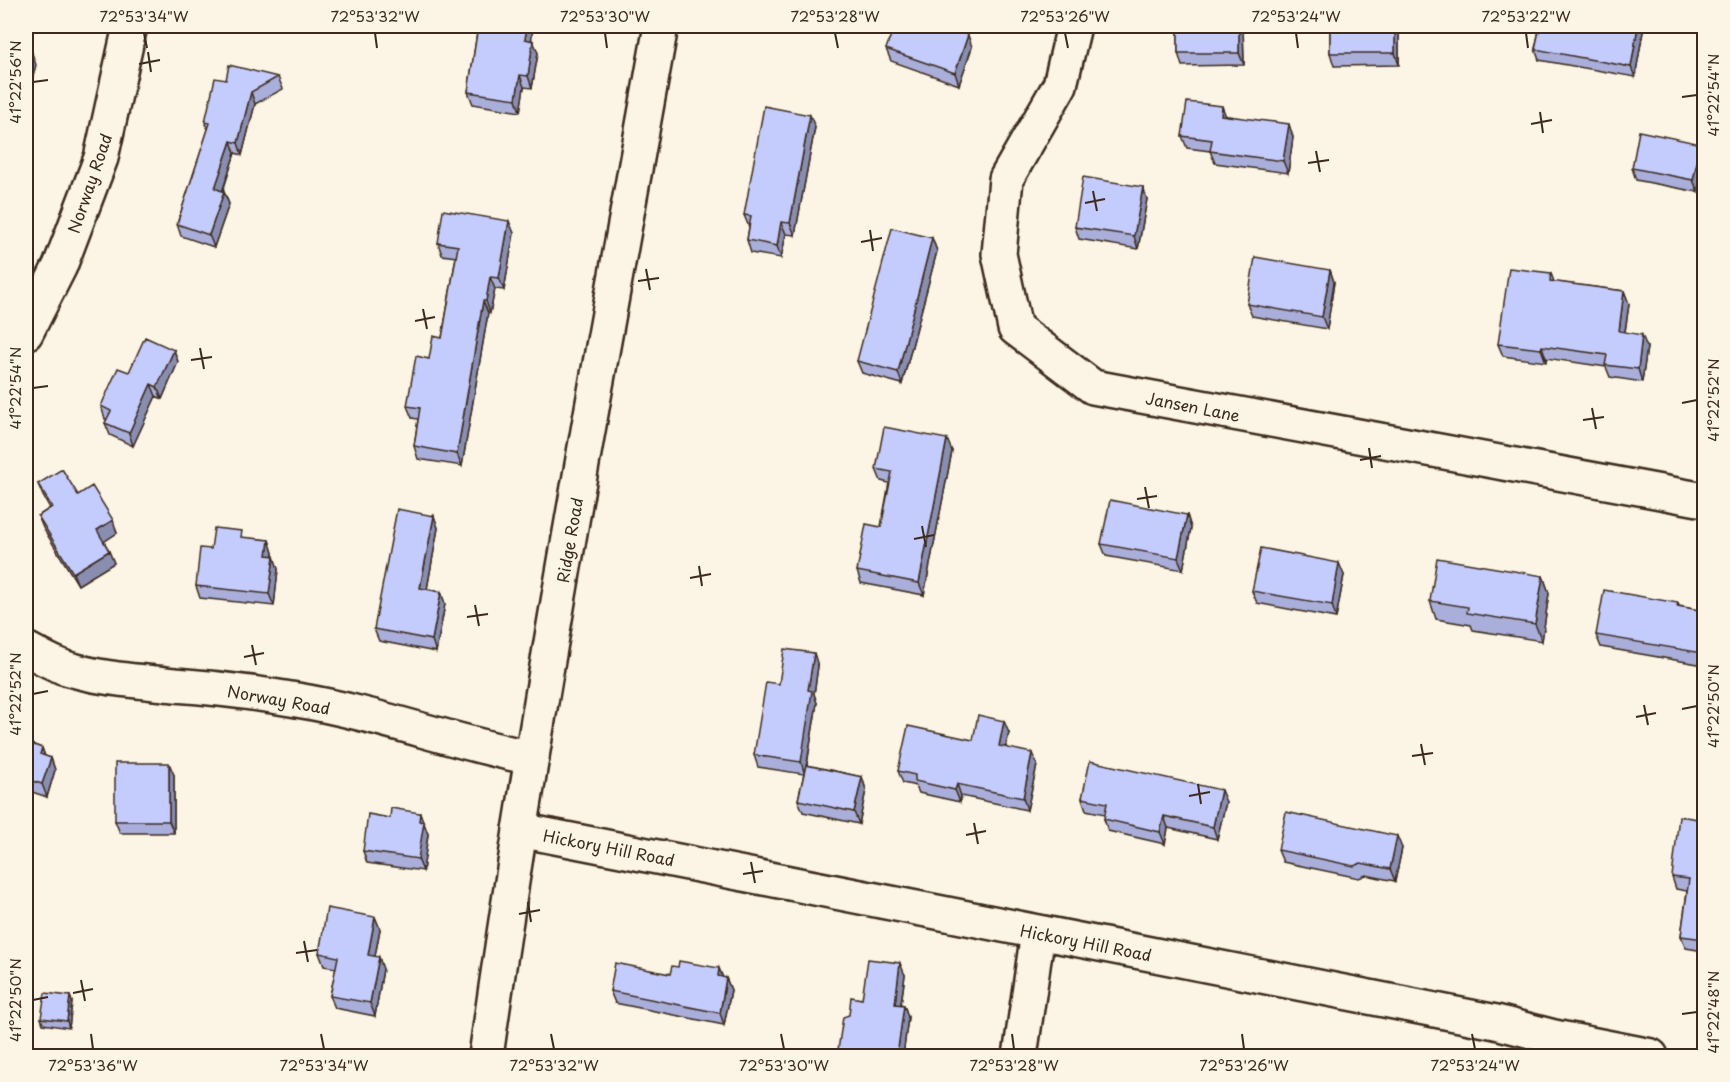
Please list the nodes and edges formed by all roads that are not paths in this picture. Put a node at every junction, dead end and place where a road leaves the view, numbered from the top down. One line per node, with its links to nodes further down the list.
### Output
1 (130, 26): 4 (street, Norway Road)
2 (661, 26): 7 (street, Ridge Road)
3 (1074, 26): 5 (street, Jansen Lane)
4 (26, 333)
5 (1704, 500)
6 (26, 649): 7 (street, Norway Road)
7 (531, 758): 8 (street, Ridge Road)
8 (520, 830): 9 (street, Hickory Hill Road); 11 (street, Ridge Road)
9 (1038, 932): 10 (street, Hickory Hill Road); 12 (street)
10 (1552, 1047): 13 (street, Hickory Hill Road)
11 (486, 1056)
12 (1020, 1056)
13 (1651, 1056)

